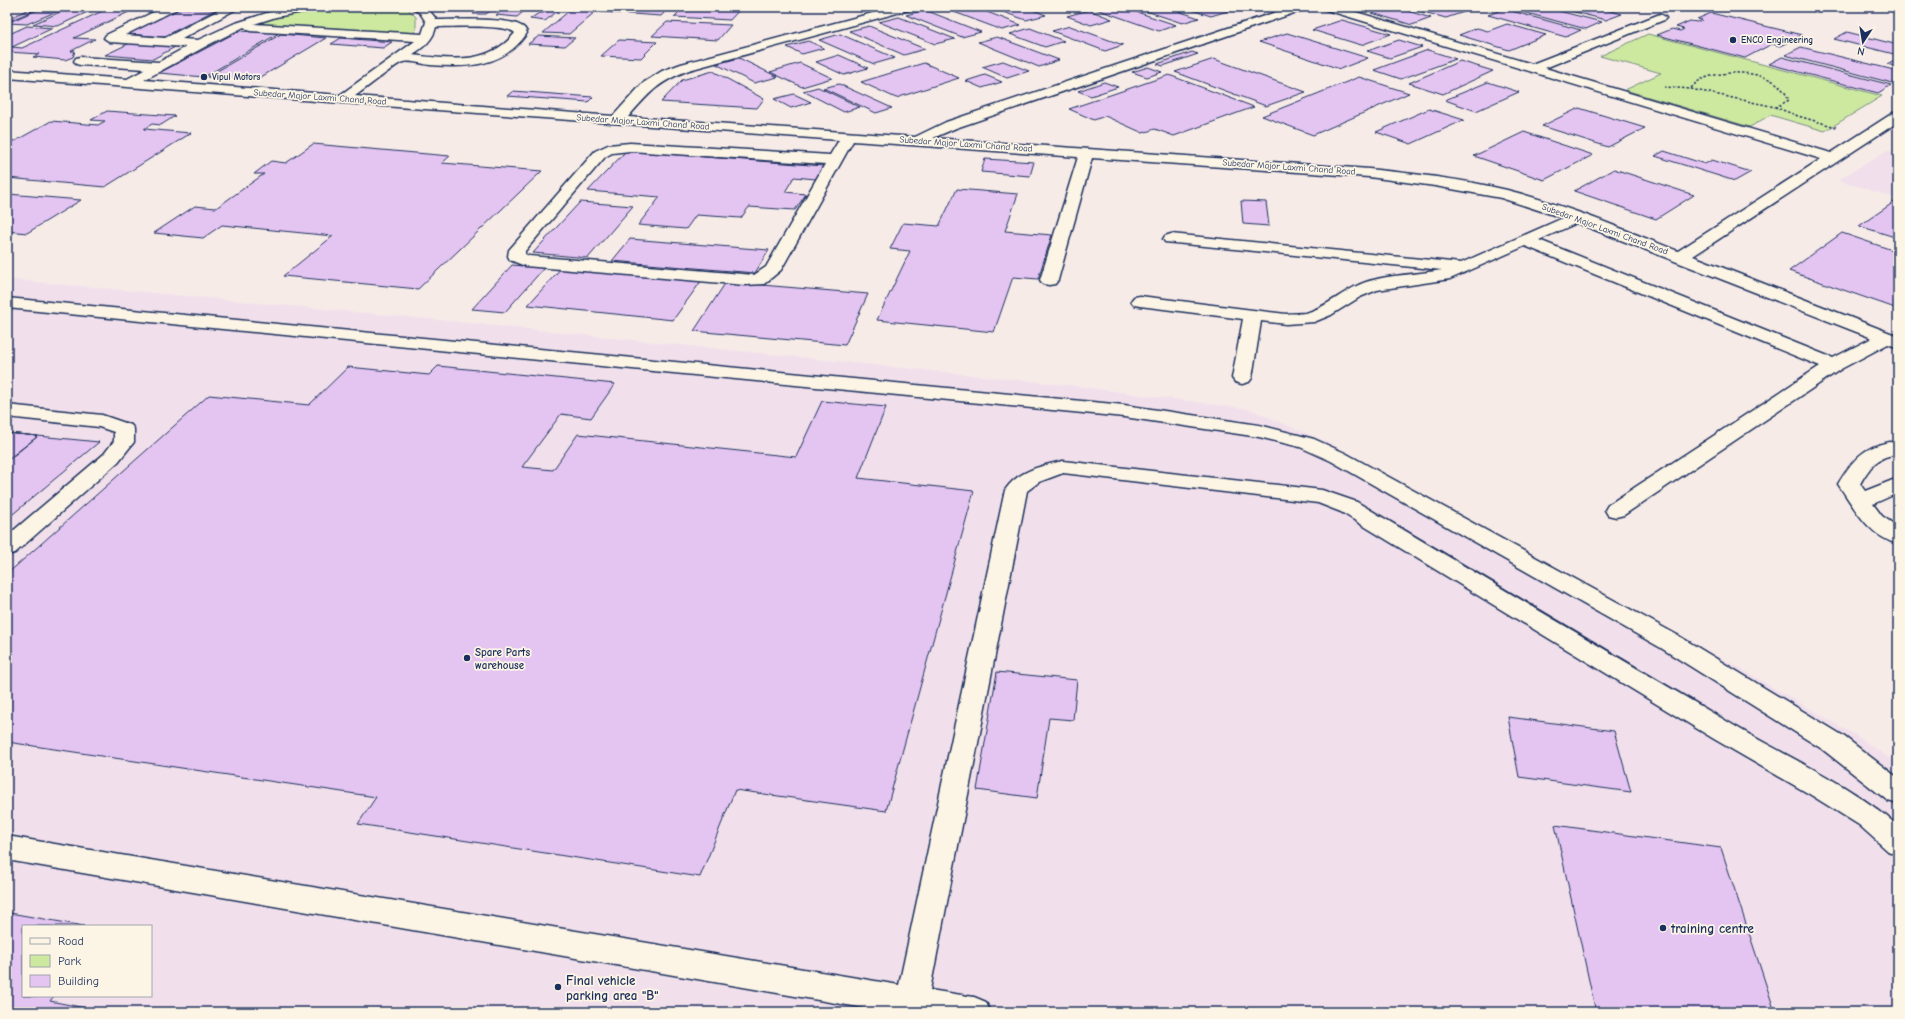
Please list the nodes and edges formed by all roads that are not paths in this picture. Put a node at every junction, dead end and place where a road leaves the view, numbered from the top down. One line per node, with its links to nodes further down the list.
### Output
1 (173, 7): 12 (street)
2 (234, 7): 12 (street)
3 (316, 7): 10 (street)
4 (416, 7): 9 (street)
5 (908, 7): 22 (street)
6 (1302, 7): 24 (street)
7 (1327, 7): 17 (street)
8 (1660, 18): 17 (street)
9 (431, 24): 11 (street); 14 (street)
10 (238, 26): 11 (street); 13 (street)
11 (425, 38): 14 (street)
12 (167, 42): 13 (street)
13 (202, 44): 16 (street)
14 (400, 58): 20 (street)
15 (80, 61): 16 (street)
16 (162, 66): 19 (street)
17 (1534, 68): 26 (street)
18 (7, 74): 19 (street, Subedar Major Laxmi Chand Road)
19 (130, 83): 20 (street, Subedar Major Laxmi Chand Road)
20 (343, 99): 22 (street, Subedar Major Laxmi Chand Road)
21 (1898, 116): 26 (street)
22 (617, 120): 23 (street, Subedar Major Laxmi Chand Road)
23 (849, 136): 24 (street, Subedar Major Laxmi Chand Road); 27 (street)
24 (918, 141): 25 (street, Subedar Major Laxmi Chand Road)
25 (1086, 153): 28 (street, Subedar Major Laxmi Chand Road); 33 (street)
26 (1833, 158): 31 (street)
27 (834, 160): 27 (street)
28 (1578, 217): 30 (street); 31 (street, Subedar Major Laxmi Chand Road)
29 (1171, 239): 32 (street)
30 (1524, 240): 32 (street); 38 (street)
31 (1680, 257): 37 (street, Subedar Major Laxmi Chand Road)
32 (1466, 267): 36 (street)
33 (1049, 280)
34 (1140, 301): 36 (street)
35 (7, 303): 47 (street)
36 (1253, 314): 39 (street)
37 (1892, 340): 38 (street)
38 (1834, 365): 44 (street)
39 (1242, 378)
40 (7, 411): 46 (street)
41 (1898, 449): 43 (street)
42 (1898, 484): 43 (street)
43 (1860, 502): 45 (street)
44 (1616, 510)
45 (1898, 537)
46 (7, 548)
47 (1898, 793)
48 (1898, 843): 50 (street)
49 (7, 848): 50 (street)
50 (912, 1002): 51 (street)
51 (974, 1012)

